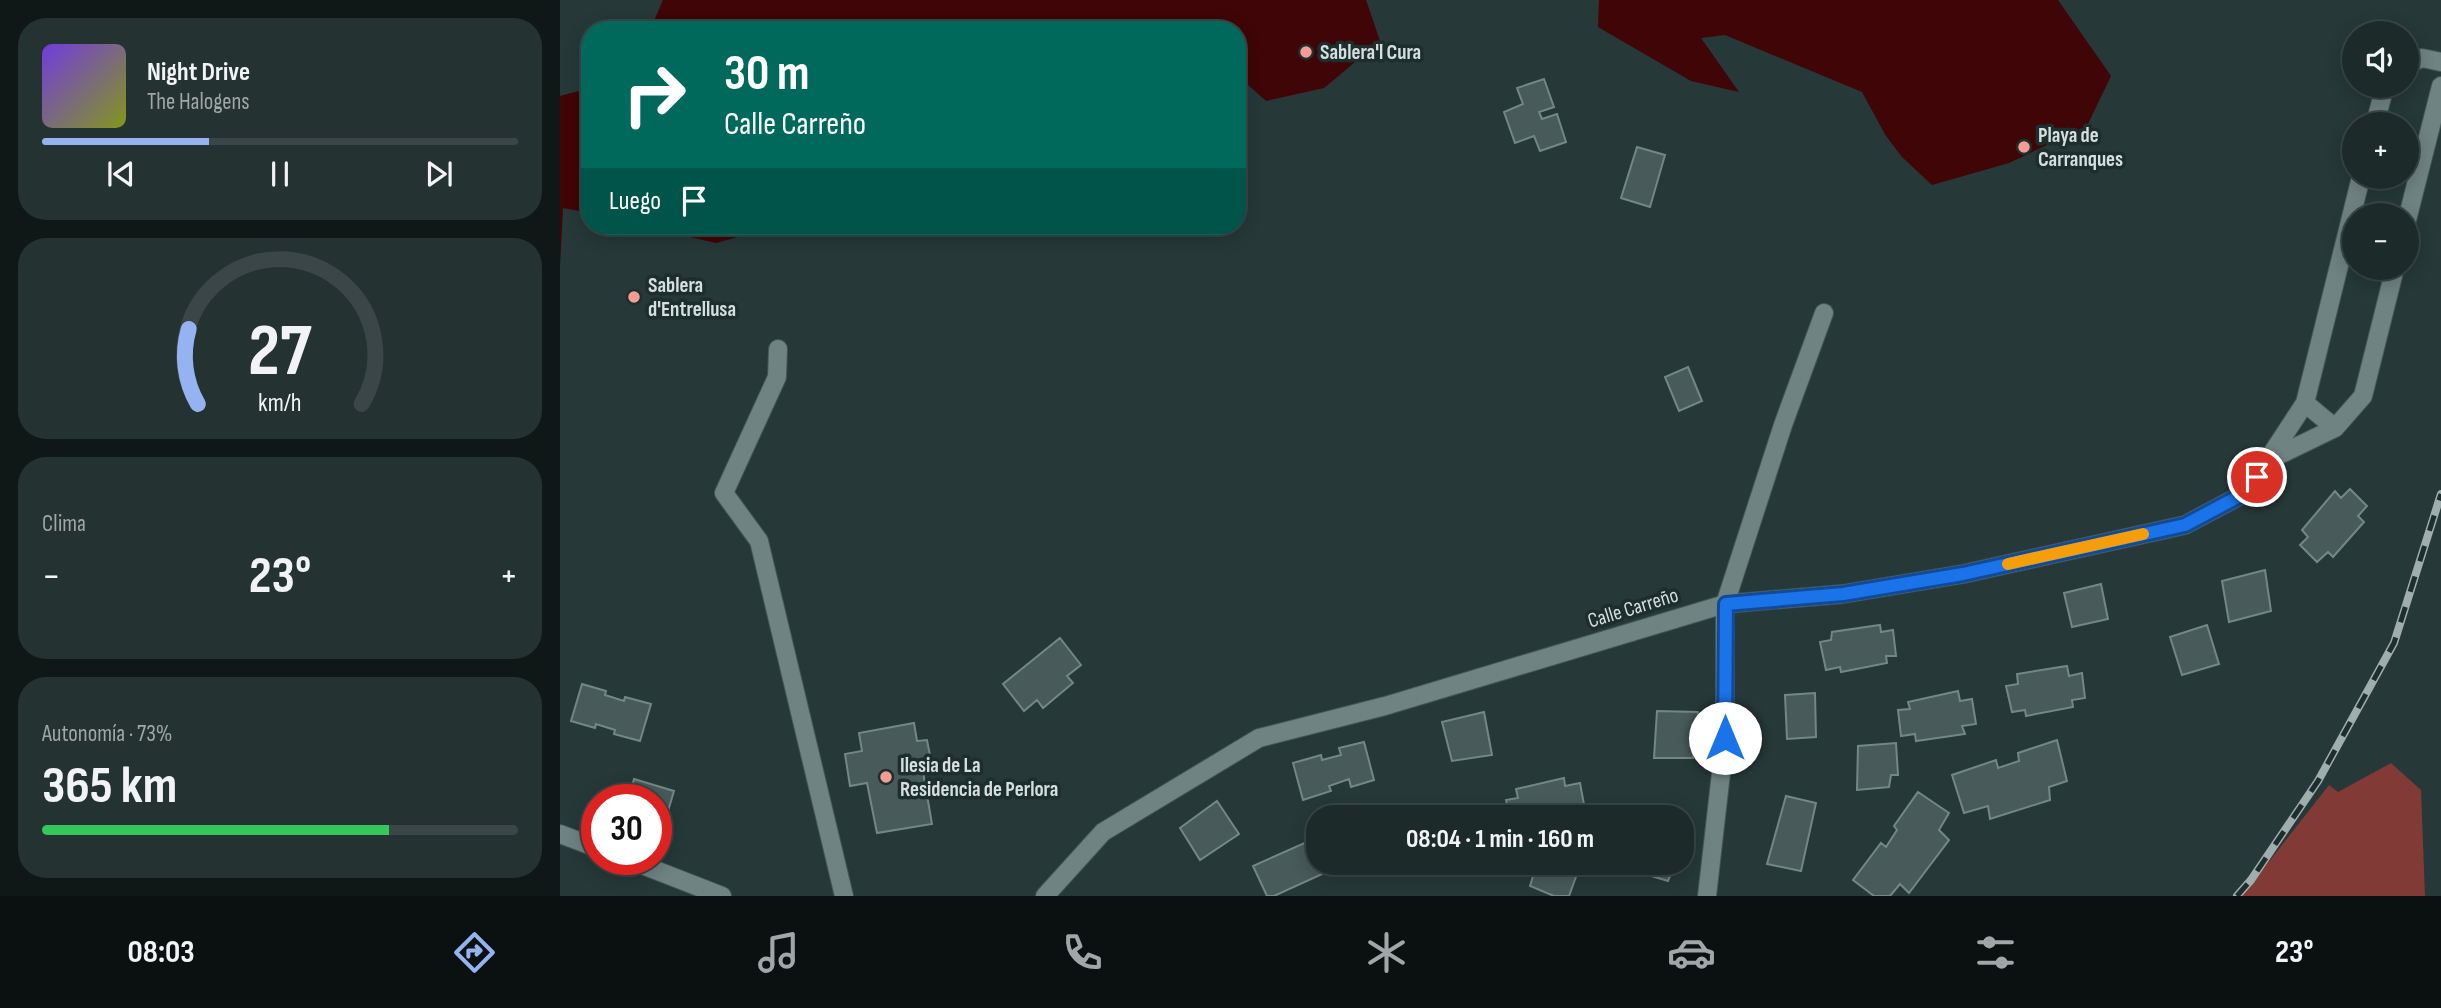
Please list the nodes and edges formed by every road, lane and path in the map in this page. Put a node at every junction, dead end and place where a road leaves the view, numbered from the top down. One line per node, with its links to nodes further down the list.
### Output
1 (2419, 59): 2 (street)
2 (2441, 62)
3 (2441, 86): 5 (street)
4 (2358, 189): 9 (street, Calle Carreño)
5 (2411, 203)
6 (2392, 280): 10 (street)
7 (1824, 313): 12 (street)
8 (778, 349): 17 (street)
9 (2305, 403): 10 (street); 11 (street, Calle Carreño)
10 (2335, 428): 11 (street)
11 (2267, 461): 12 (street, Calle Carreño)
12 (1726, 604): 18 (street, Calle Carreño); 19 (street)
13 (560, 834): 14 (street)
14 (581, 842)
15 (668, 875): 16 (street)
16 (722, 896)
17 (844, 896)
18 (1045, 896)
19 (1706, 896)

